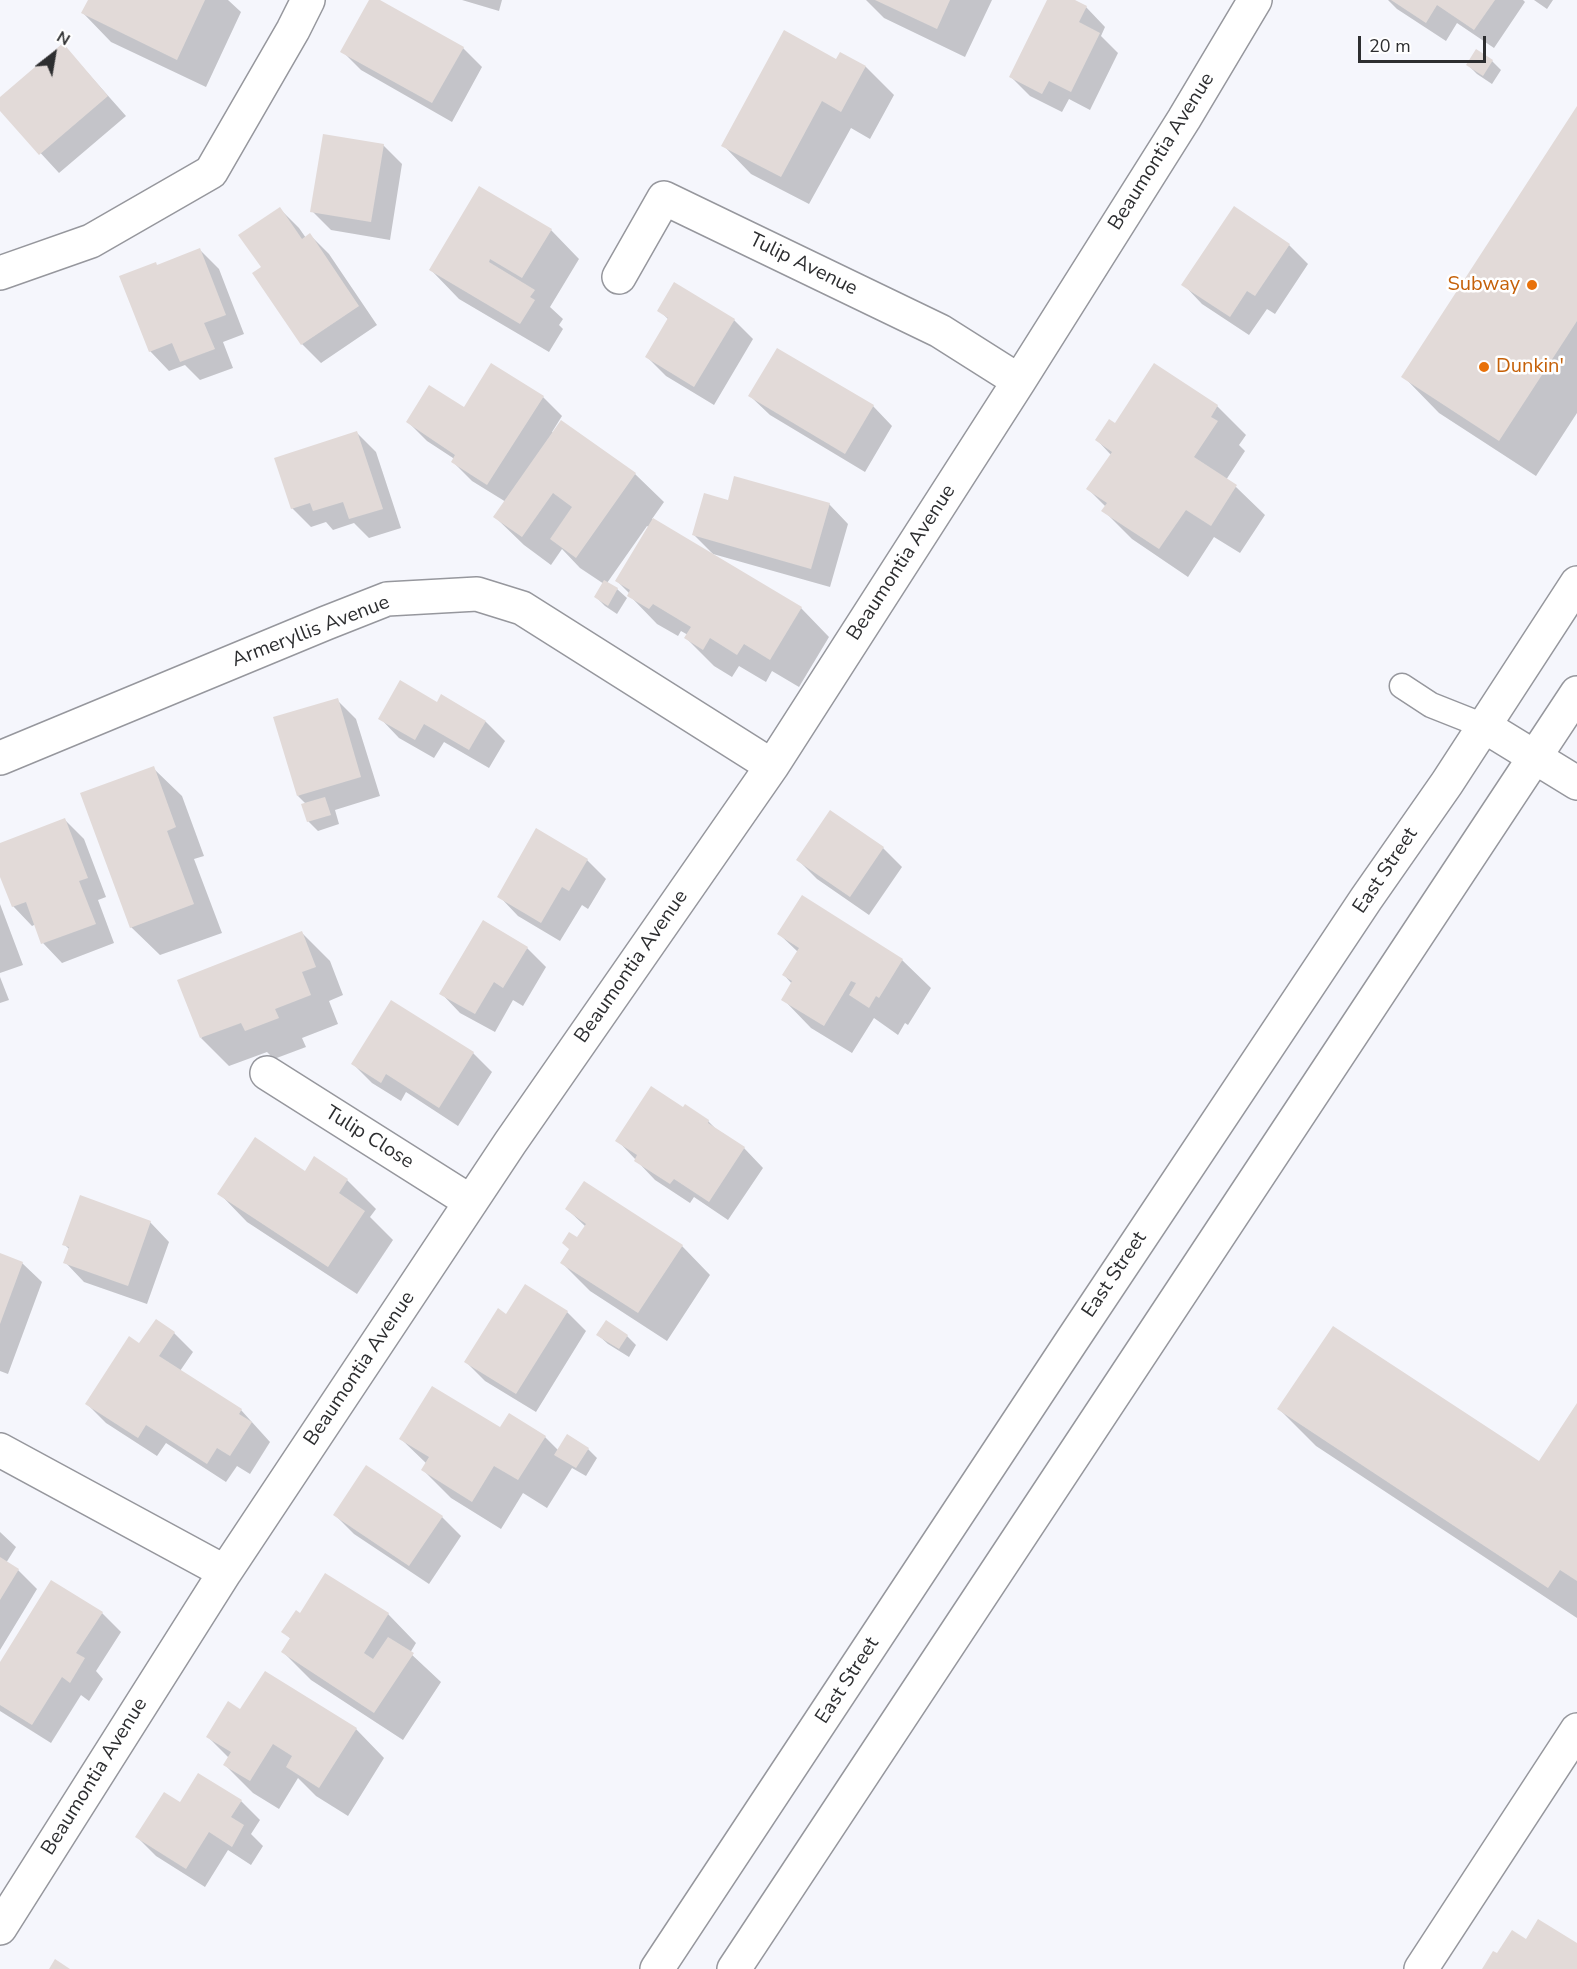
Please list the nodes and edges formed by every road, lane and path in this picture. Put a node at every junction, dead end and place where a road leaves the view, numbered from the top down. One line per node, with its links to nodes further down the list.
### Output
1 (308, 0): 3 (street)
2 (1255, 0): 5 (street, Beaumontia Avenue)
3 (0, 273)
4 (619, 277): 5 (street, Tulip Avenue)
5 (1019, 381): 12 (street, Beaumontia Avenue)
6 (1577, 583): 9 (street, East Street)
7 (1402, 686): 9 (lane)
8 (1577, 693): 10 (street)
9 (1484, 726): 10 (street); 20 (street, East Street)
10 (1536, 757): 13 (street); 21 (street)
11 (0, 758): 12 (street, Armeryllis Avenue)
12 (772, 766): 15 (street, Beaumontia Avenue)
13 (1577, 783)
14 (267, 1073): 15 (street, Tulip Close)
15 (471, 1202): 17 (street, Beaumontia Avenue)
16 (0, 1450): 17 (street)
17 (225, 1572): 19 (street, Beaumontia Avenue)
18 (1577, 1730): 22 (street)
19 (0, 1928)
20 (657, 1969)
21 (734, 1969)
22 (1421, 1969)

